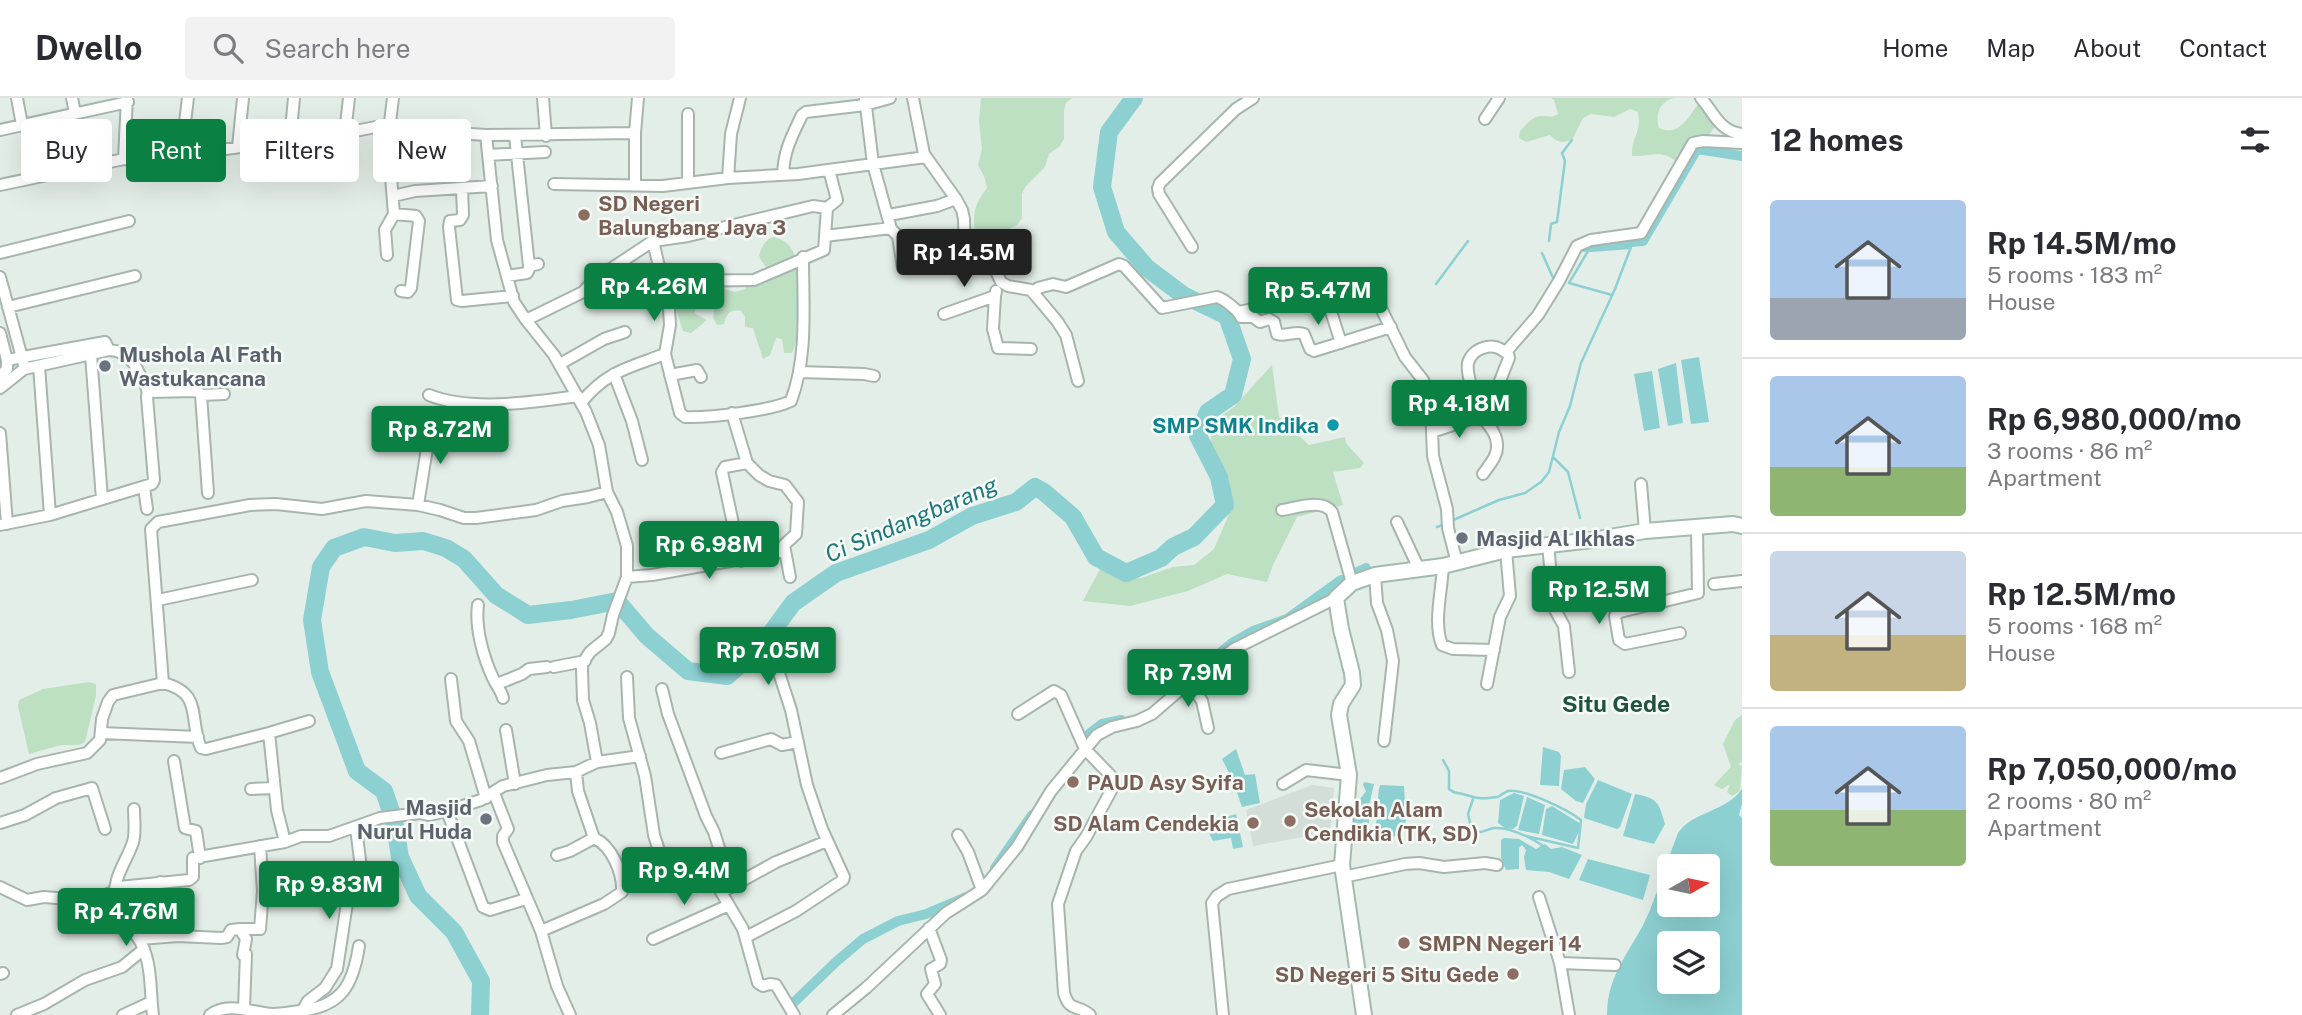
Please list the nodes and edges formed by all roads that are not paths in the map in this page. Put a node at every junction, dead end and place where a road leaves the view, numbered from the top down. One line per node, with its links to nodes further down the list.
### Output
1 (17, 98): 25 (street)
2 (72, 98): 18 (street)
3 (188, 98): 21 (street)
4 (243, 98): 35 (street)
5 (294, 98): 22 (street)
6 (349, 98): 23 (street)
7 (393, 98): 28 (street)
8 (542, 98): 33 (street)
9 (638, 98): 29 (street)
10 (740, 98): 45 (street)
11 (890, 98): 17 (street)
12 (913, 98): 40 (street)
13 (1253, 98): 61 (street)
14 (1499, 98): 24 (street)
15 (1701, 98): 30 (street)
16 (128, 100): 18 (street); 41 (street)
17 (865, 101): 42 (street); 44 (street)
18 (75, 113): 20 (street)
19 (688, 114): 46 (street)
20 (48, 119)
21 (185, 119)
22 (292, 119)
23 (347, 119)
24 (1485, 119)
25 (21, 120)
26 (21, 125): 27 (street)
27 (0, 130)
28 (359, 130)
29 (635, 132): 33 (street); 49 (street)
30 (1742, 134)
31 (485, 135): 32 (street); 39 (street); 52 (street)
32 (515, 135): 33 (street); 38 (street)
33 (546, 136)
34 (1742, 143): 88 (street)
35 (238, 147): 36 (street)
36 (226, 149)
37 (545, 152): 38 (street)
38 (517, 154): 39 (street); 70 (street)
39 (488, 155): 50 (street)
40 (926, 157): 42 (street); 53 (street)
41 (124, 159): 48 (street)
42 (873, 164): 43 (street); 56 (street)
43 (829, 170): 44 (street); 54 (street)
44 (783, 174): 45 (street)
45 (728, 178): 46 (street)
46 (688, 183): 49 (street)
47 (554, 184): 49 (street)
48 (0, 185)
49 (635, 185)
50 (492, 186): 51 (street); 70 (street)
51 (462, 189): 52 (street); 75 (street)
52 (393, 196): 55 (street)
53 (957, 198): 56 (street); 65 (street)
54 (827, 208): 59 (street); 60 (street)
55 (394, 214): 63 (street); 72 (street)
56 (889, 215): 58 (street)
57 (129, 221): 62 (street)
58 (891, 228): 59 (street); 67 (street)
59 (825, 236): 64 (street)
60 (653, 241): 73 (street); 81 (street)
61 (1192, 247)
62 (0, 253)
63 (387, 255)
64 (803, 257): 73 (street); 94 (street)
65 (965, 258): 66 (street); 71 (street)
66 (919, 261)
67 (903, 268)
68 (0, 276): 78 (street)
69 (135, 276): 78 (street)
70 (507, 276): 75 (street)
71 (1001, 282): 74 (street); 76 (street)
72 (401, 291)
73 (666, 291): 89 (street)
74 (1034, 294): 79 (street); 99 (street)
75 (513, 296): 81 (street)
76 (995, 296): 80 (street); 86 (street)
77 (1377, 300): 82 (street)
78 (8, 307): 93 (street)
79 (1239, 312): 85 (street); 85 (street)
80 (944, 314)
81 (526, 320): 91 (street)
82 (1391, 327): 85 (street); 109 (street)
83 (625, 332): 91 (street)
84 (0, 333): 93 (street)
85 (1340, 343)
86 (1031, 349)
87 (108, 350): 90 (street); 93 (street); 101 (street)
88 (1506, 352): 107 (street); 107 (street)
89 (665, 354): 95 (street); 96 (street)
90 (91, 355): 92 (street); 118 (street)
91 (560, 364): 105 (street)
92 (39, 366): 93 (street); 122 (street)
93 (13, 368): 100 (street)
94 (799, 372): 97 (street); 106 (street)
95 (614, 374): 105 (street); 111 (street)
96 (670, 375): 98 (street); 106 (street)
97 (874, 376)
98 (701, 377)
99 (1077, 381)
100 (0, 388)
101 (148, 392): 102 (street); 115 (street)
102 (199, 393): 103 (street); 117 (street)
103 (224, 394)
104 (429, 395): 105 (street)
105 (580, 400): 116 (street)
106 (732, 413): 112 (street)
107 (1477, 414): 109 (street); 113 (street)
108 (431, 423): 119 (street)
109 (1432, 432): 132 (street)
110 (0, 433): 124 (street)
111 (642, 460)
112 (747, 463): 130 (street); 131 (street)
113 (1483, 474)
114 (1641, 484): 127 (street)
115 (144, 487): 118 (street); 120 (street)
116 (607, 492): 119 (street); 135 (street)
117 (208, 493)
118 (102, 499): 122 (street)
119 (418, 505): 142 (street)
120 (148, 509)
121 (1282, 510): 139 (street)
122 (50, 515): 124 (street)
123 (1396, 522): 133 (street)
124 (4, 525)
125 (1742, 526): 126 (street)
126 (1697, 527): 127 (street); 144 (street)
127 (1645, 531): 128 (street)
128 (1548, 544): 129 (street); 148 (street)
129 (1506, 550): 132 (street); 146 (street)
130 (785, 551): 131 (street); 136 (street)
131 (741, 561): 135 (street)
132 (1450, 564): 133 (street); 146 (street)
133 (1419, 569): 134 (street)
134 (1375, 575): 139 (street); 165 (street)
135 (627, 577): 147 (street)
136 (790, 577)
137 (252, 580): 142 (street)
138 (1742, 581): 140 (street)
139 (1352, 583): 141 (street)
140 (1714, 584)
141 (1336, 598): 151 (street); 172 (street)
142 (158, 600): 152 (street)
143 (478, 605): 153 (street)
144 (1680, 633)
145 (780, 640): 164 (street)
146 (1494, 650): 154 (street)
147 (584, 661): 153 (street); 170 (street)
148 (1569, 672)
149 (627, 677): 168 (street)
150 (451, 678): 178 (street)
151 (1189, 682): 159 (street); 166 (street)
152 (163, 683): 161 (street); 163 (street)
153 (497, 684): 156 (street)
154 (1486, 684)
155 (662, 689): 196 (street)
156 (503, 698)
157 (1018, 714): 166 (street)
158 (309, 721): 162 (street)
159 (1208, 728)
160 (506, 730): 174 (street)
161 (101, 733): 163 (street); 173 (street)
162 (269, 733): 163 (street); 176 (street)
163 (198, 737)
164 (798, 741): 167 (street); 186 (street)
165 (1384, 741)
166 (1084, 746): 194 (street); 222 (street)
167 (721, 753)
168 (640, 756): 170 (street); 196 (street)
169 (174, 761): 190 (street)
170 (597, 762): 171 (street)
171 (576, 772): 174 (street); 185 (street)
172 (1349, 775): 175 (street); 192 (street)
173 (0, 778)
174 (515, 784): 178 (street)
175 (1283, 784)
176 (274, 788): 177 (street); 187 (street)
177 (251, 789)
178 (490, 795): 180 (street); 199 (street)
179 (134, 809): 197 (street)
180 (447, 811): 182 (street); 199 (street)
181 (0, 823): 183 (street)
182 (356, 828): 187 (street); 213 (street)
183 (105, 829)
184 (958, 835): 194 (street)
185 (594, 838): 189 (street); 204 (street)
186 (827, 841): 196 (street); 205 (street)
187 (285, 842): 188 (street)
188 (260, 846): 190 (street); 203 (street)
189 (556, 855)
190 (200, 858): 193 (street)
191 (1497, 865): 192 (street)
192 (1342, 871): 223 (street); 224 (street)
193 (160, 882): 197 (street); 201 (street)
194 (981, 886): 202 (street)
195 (0, 887): 197 (street)
196 (726, 889): 200 (street)
197 (116, 890): 207 (street)
198 (1539, 897): 209 (street)
199 (526, 899): 204 (street)
200 (729, 905): 205 (street); 206 (street)
201 (179, 918)
202 (929, 928): 220 (street); 221 (street)
203 (240, 929): 207 (street); 212 (street)
204 (541, 931): 218 (street)
205 (746, 937): 219 (street)
206 (653, 939)
207 (142, 944): 211 (street); 214 (street)
208 (359, 946): 213 (street)
209 (1560, 963): 210 (street); 225 (street)
210 (1615, 965)
211 (151, 1002): 215 (street); 216 (street)
212 (244, 1009): 213 (street); 217 (street)
213 (303, 1013)
214 (17, 1015)
215 (123, 1015)
216 (153, 1015)
217 (210, 1015)
218 (570, 1015)
219 (794, 1015)
220 (833, 1015)
221 (940, 1015)
222 (1090, 1015)
223 (1223, 1015)
224 (1364, 1015)
225 (1569, 1015)

